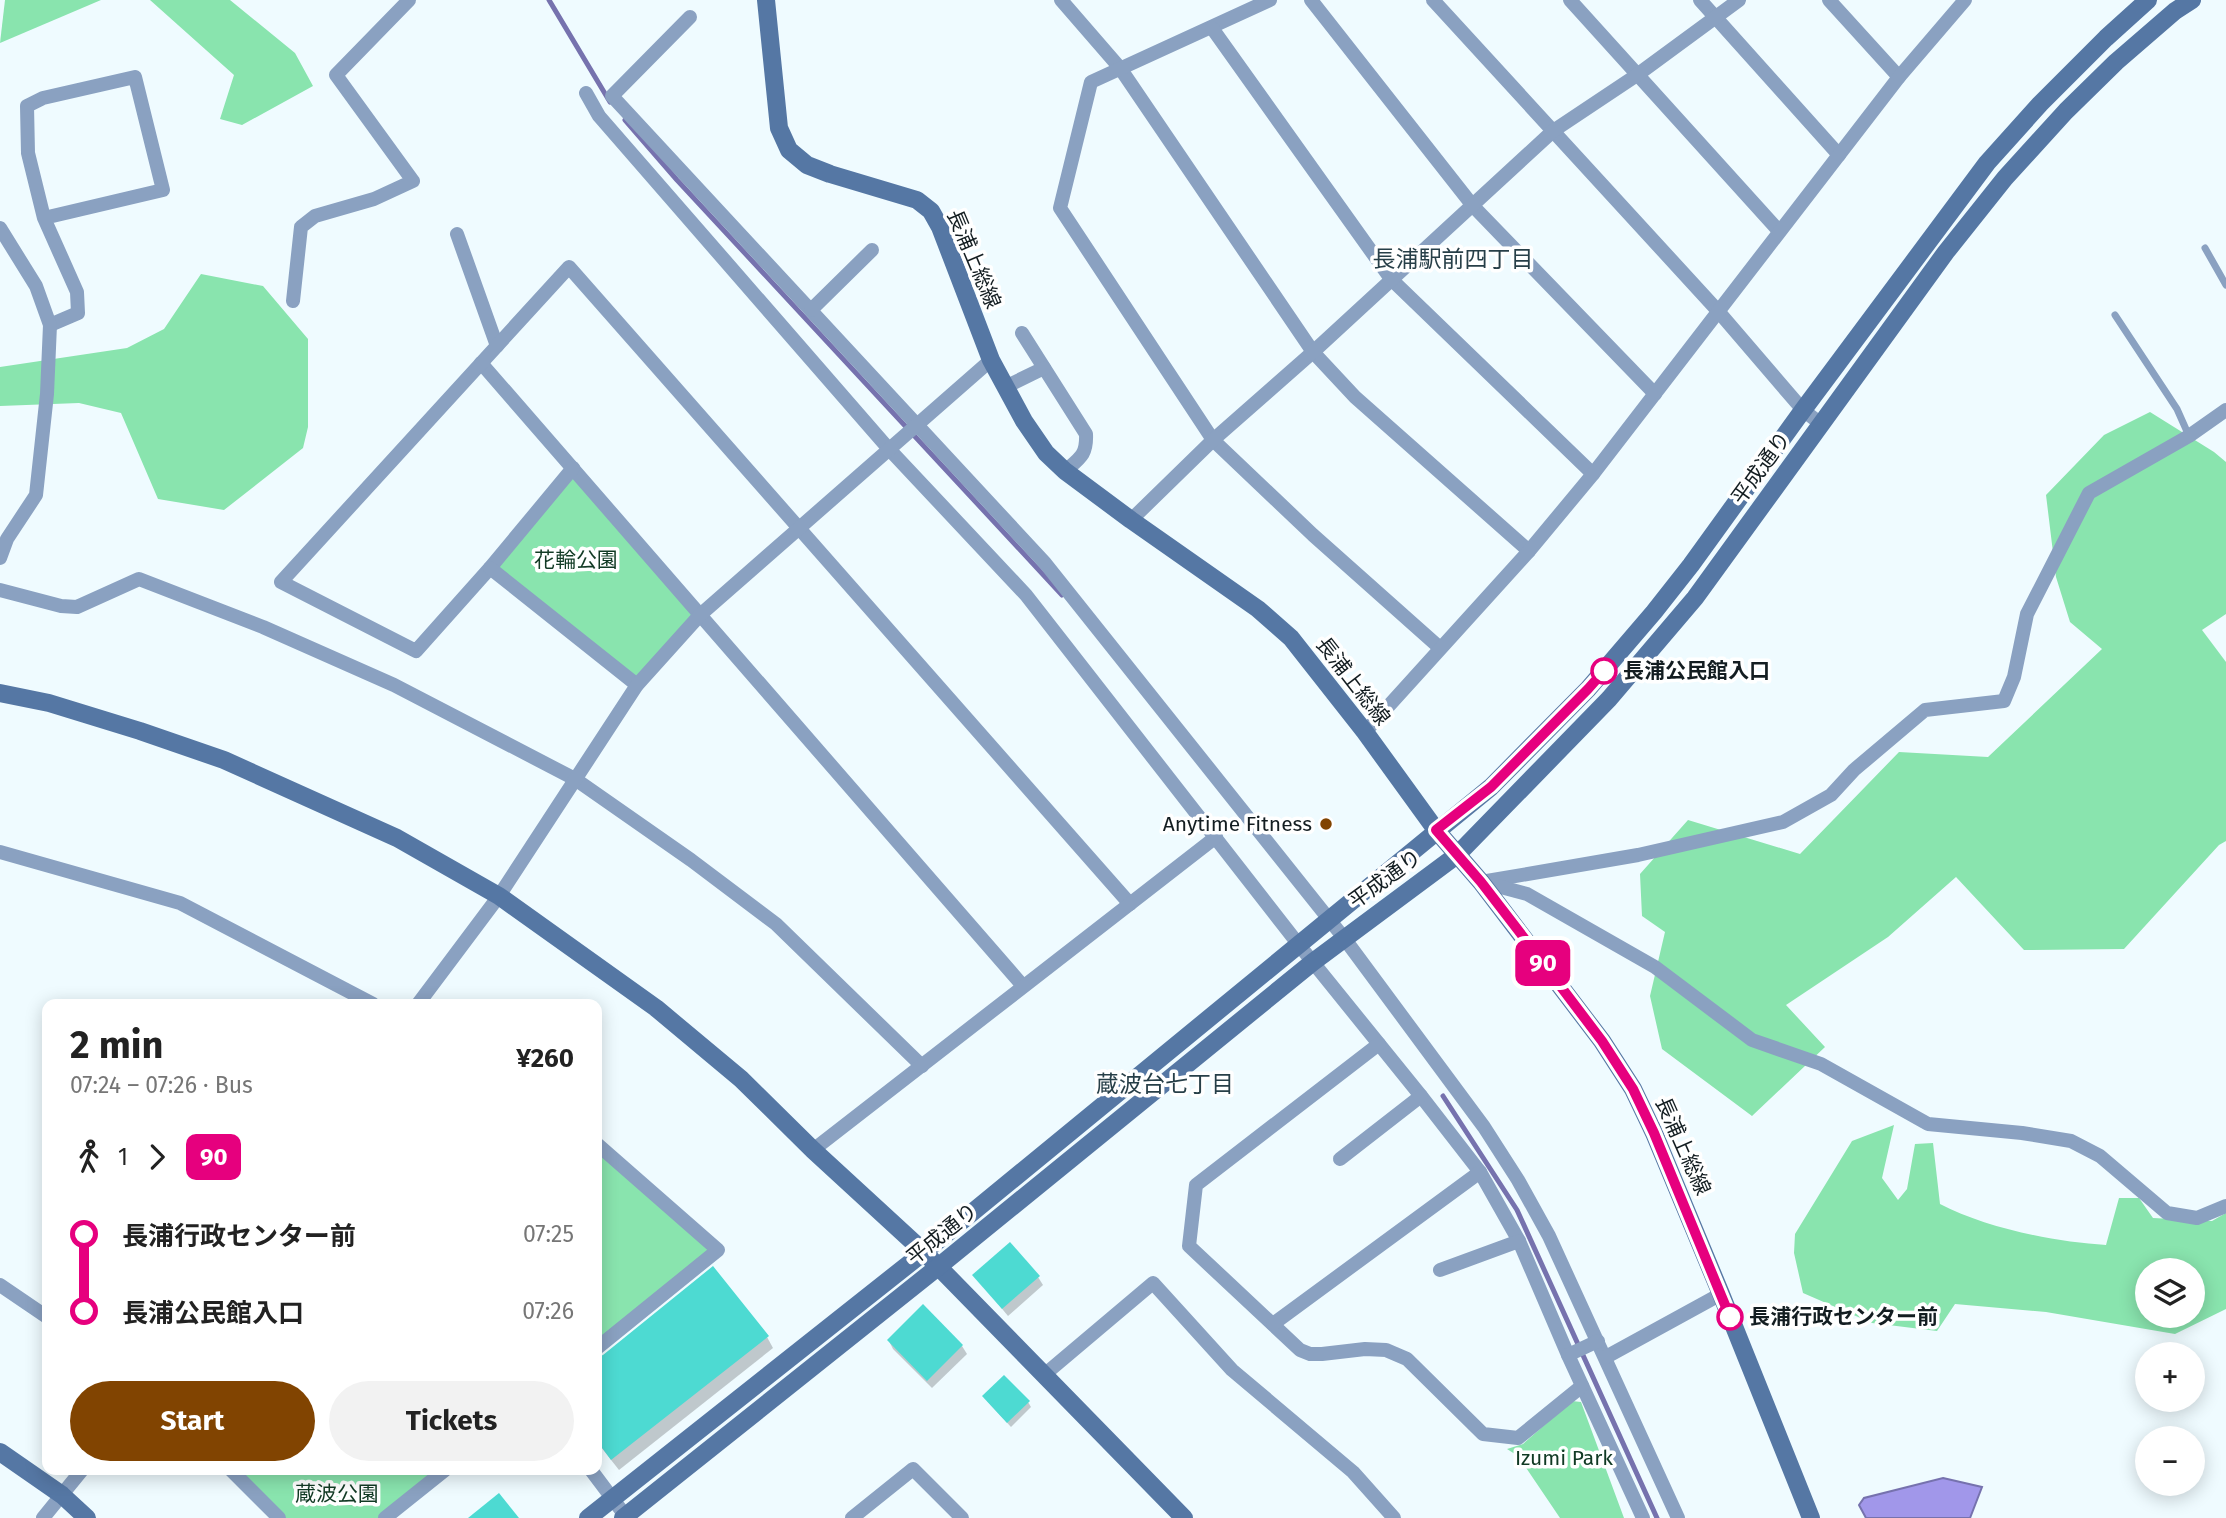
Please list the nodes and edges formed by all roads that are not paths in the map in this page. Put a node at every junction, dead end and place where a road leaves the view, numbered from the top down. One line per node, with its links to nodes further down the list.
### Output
1 (409, 0): 33 (street)
2 (766, 0): 41 (street, 長浦上総線)
3 (1061, 0): 18 (street)
4 (1270, 0): 17 (street)
5 (1311, 0): 24 (street)
6 (1433, 0): 22 (street)
7 (1570, 0): 19 (street)
8 (1700, 0): 16 (street)
9 (1739, 0): 16 (street)
10 (1829, 0): 20 (street)
11 (1965, 0): 20 (street)
12 (2148, 0): 46 (street, 平成通り)
13 (2192, 0): 14 (street, 平成通り)
14 (2171, 6): 48 (street, 平成通り)
15 (690, 17): 34 (street)
16 (1715, 17): 19 (street); 23 (street)
17 (1212, 28): 18 (street); 31 (street)
18 (1120, 68): 40 (street); 51 (street)
19 (1637, 75): 22 (street); 27 (street)
20 (1899, 77): 23 (street)
21 (586, 93): 52 (street)
22 (1553, 131): 24 (street); 35 (street)
23 (1839, 155): 27 (street)
24 (1473, 206): 31 (street); 45 (street)
25 (44, 219): 25 (street); 37 (street)
26 (0, 228): 37 (street)
27 (1779, 231): 35 (street)
28 (457, 234): 39 (street)
29 (2205, 248): 32 (lane)
30 (872, 250): 34 (street)
31 (1391, 279): 40 (street); 55 (street)
32 (2226, 285)
33 (293, 301)
34 (811, 310): 49 (street)
35 (1718, 311): 45 (street); 46 (street)
36 (2115, 314): 50 (lane)
37 (50, 326): 59 (street)
38 (1021, 333): 43 (street)
39 (497, 346): 42 (street); 57 (street)
40 (1313, 352): 51 (street); 58 (street)
41 (990, 360): 44 (street, 長浦上総線); 49 (street)
42 (481, 363): 53 (street); 60 (street)
43 (1044, 368): 44 (street); 54 (street)
44 (1005, 387): 54 (street, 長浦上総線)
45 (1655, 394): 55 (street)
46 (1803, 410): 48 (street); 68 (street, 平成通り)
47 (2226, 410): 50 (street)
48 (1821, 424): 71 (street, 平成通り)
49 (916, 425): 52 (street); 75 (street)
50 (2189, 436): 72 (street)
51 (1213, 440): 56 (street); 63 (street)
52 (888, 448): 57 (street); 69 (street)
53 (573, 468): 60 (street); 62 (street)
54 (1065, 471): 56 (street, 長浦上総線)
55 (1593, 474): 58 (street)
56 (1130, 520): 66 (street, 長浦上総線)
57 (799, 527): 62 (street); 74 (street)
58 (1529, 551): 63 (street)
59 (0, 558)
60 (490, 568): 64 (street)
61 (0, 590): 67 (street)
62 (700, 615): 64 (street); 79 (street)
63 (1440, 648): 66 (street)
64 (638, 685): 67 (street)
65 (0, 693): 73 (street)
66 (1365, 732): 68 (street, 長浦上総線)
67 (575, 779): 73 (street); 83 (street)
68 (1436, 830): 71 (street, 長浦上総線); 75 (street, 平成通り)
69 (1216, 837): 74 (street); 77 (street)
70 (0, 852): 80 (street)
71 (1457, 855): 72 (street, 長浦上総線); 76 (street, 平成通り)
72 (1481, 882): 89 (street); 95 (street, 長浦上総線)
73 (499, 895): 81 (street); 86 (street)
74 (1130, 904): 79 (street)
75 (1328, 920): 76 (street); 77 (street, 平成通り)
76 (1344, 938): 78 (street, 平成通り); 98 (street)
77 (1299, 945): 78 (street); 91 (street, 平成通り)
78 (1313, 962): 82 (street); 92 (street, 平成通り)
79 (1023, 986): 83 (street)
80 (363, 999)
81 (422, 999)
82 (1379, 1044): 84 (street); 97 (street)
83 (922, 1066): 86 (street)
84 (1421, 1096): 87 (street); 88 (street)
85 (602, 1148): 99 (street)
86 (813, 1150): 91 (street)
87 (1340, 1159)
88 (1480, 1172): 90 (street); 97 (street)
89 (2226, 1206)
90 (1519, 1241): 93 (street); 100 (street)
91 (924, 1252): 92 (street); 110 (street, 平成通り)
92 (938, 1267): 102 (street); 111 (street, 平成通り)
93 (1440, 1270)
94 (0, 1285): 96 (street)
95 (1721, 1293): 101 (street); 123 (street, 長浦上総線)
96 (42, 1314)
97 (1273, 1324): 103 (street)
98 (1598, 1341): 100 (street); 101 (street)
99 (602, 1344)
100 (1568, 1354): 103 (street)
101 (1605, 1357): 122 (street)
102 (1044, 1376): 119 (street); 120 (street)
103 (1582, 1386): 121 (street)
104 (0, 1451): 109 (street)
105 (78, 1475): 109 (street)
106 (236, 1475): 114 (street)
107 (439, 1475): 115 (street)
108 (595, 1475): 110 (street)
109 (62, 1495): 112 (street); 113 (street)
110 (613, 1498): 111 (street); 116 (street, 平成通り)
111 (625, 1517)
112 (43, 1518)
113 (87, 1518)
114 (279, 1518)
115 (385, 1518)
116 (588, 1518)
117 (852, 1518): 118 (street)
118 (962, 1518)
119 (1184, 1518)
120 (1394, 1518)
121 (1643, 1518)
122 (1678, 1518)
123 (1811, 1518)

